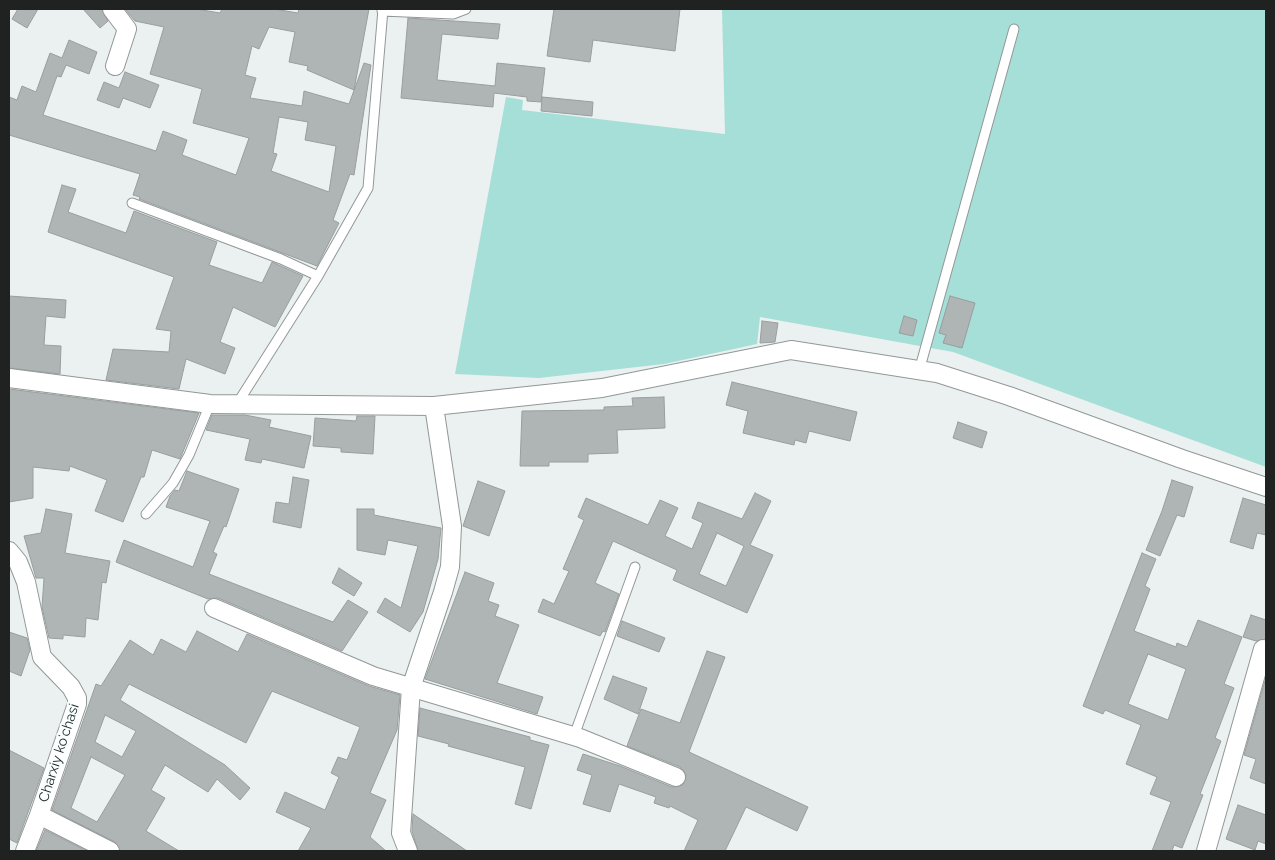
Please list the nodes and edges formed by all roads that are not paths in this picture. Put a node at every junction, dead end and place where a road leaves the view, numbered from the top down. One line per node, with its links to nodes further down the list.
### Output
1 (112, 9): 5 (street)
2 (466, 9): 3 (lane)
3 (382, 10): 7 (lane)
4 (1014, 28): 8 (lane)
5 (115, 66)
6 (132, 202): 7 (lane)
7 (318, 276): 11 (lane)
8 (919, 370): 12 (street); 13 (street)
9 (9, 378): 10 (street)
10 (210, 404): 11 (street); 14 (lane)
11 (236, 406): 12 (street)
12 (434, 406): 19 (street)
13 (1266, 487)
14 (146, 514)
15 (9, 551): 22 (street, Charxiy koʻchasi)
16 (635, 567): 20 (lane)
17 (214, 608): 19 (street)
18 (1263, 649): 26 (street)
19 (411, 688): 20 (street); 25 (street)
20 (574, 736): 21 (street)
21 (676, 777)
22 (39, 815): 23 (street, Charxiy koʻchasi); 24 (street)
23 (25, 851)
24 (110, 851)
25 (408, 851)
26 (1206, 851)

